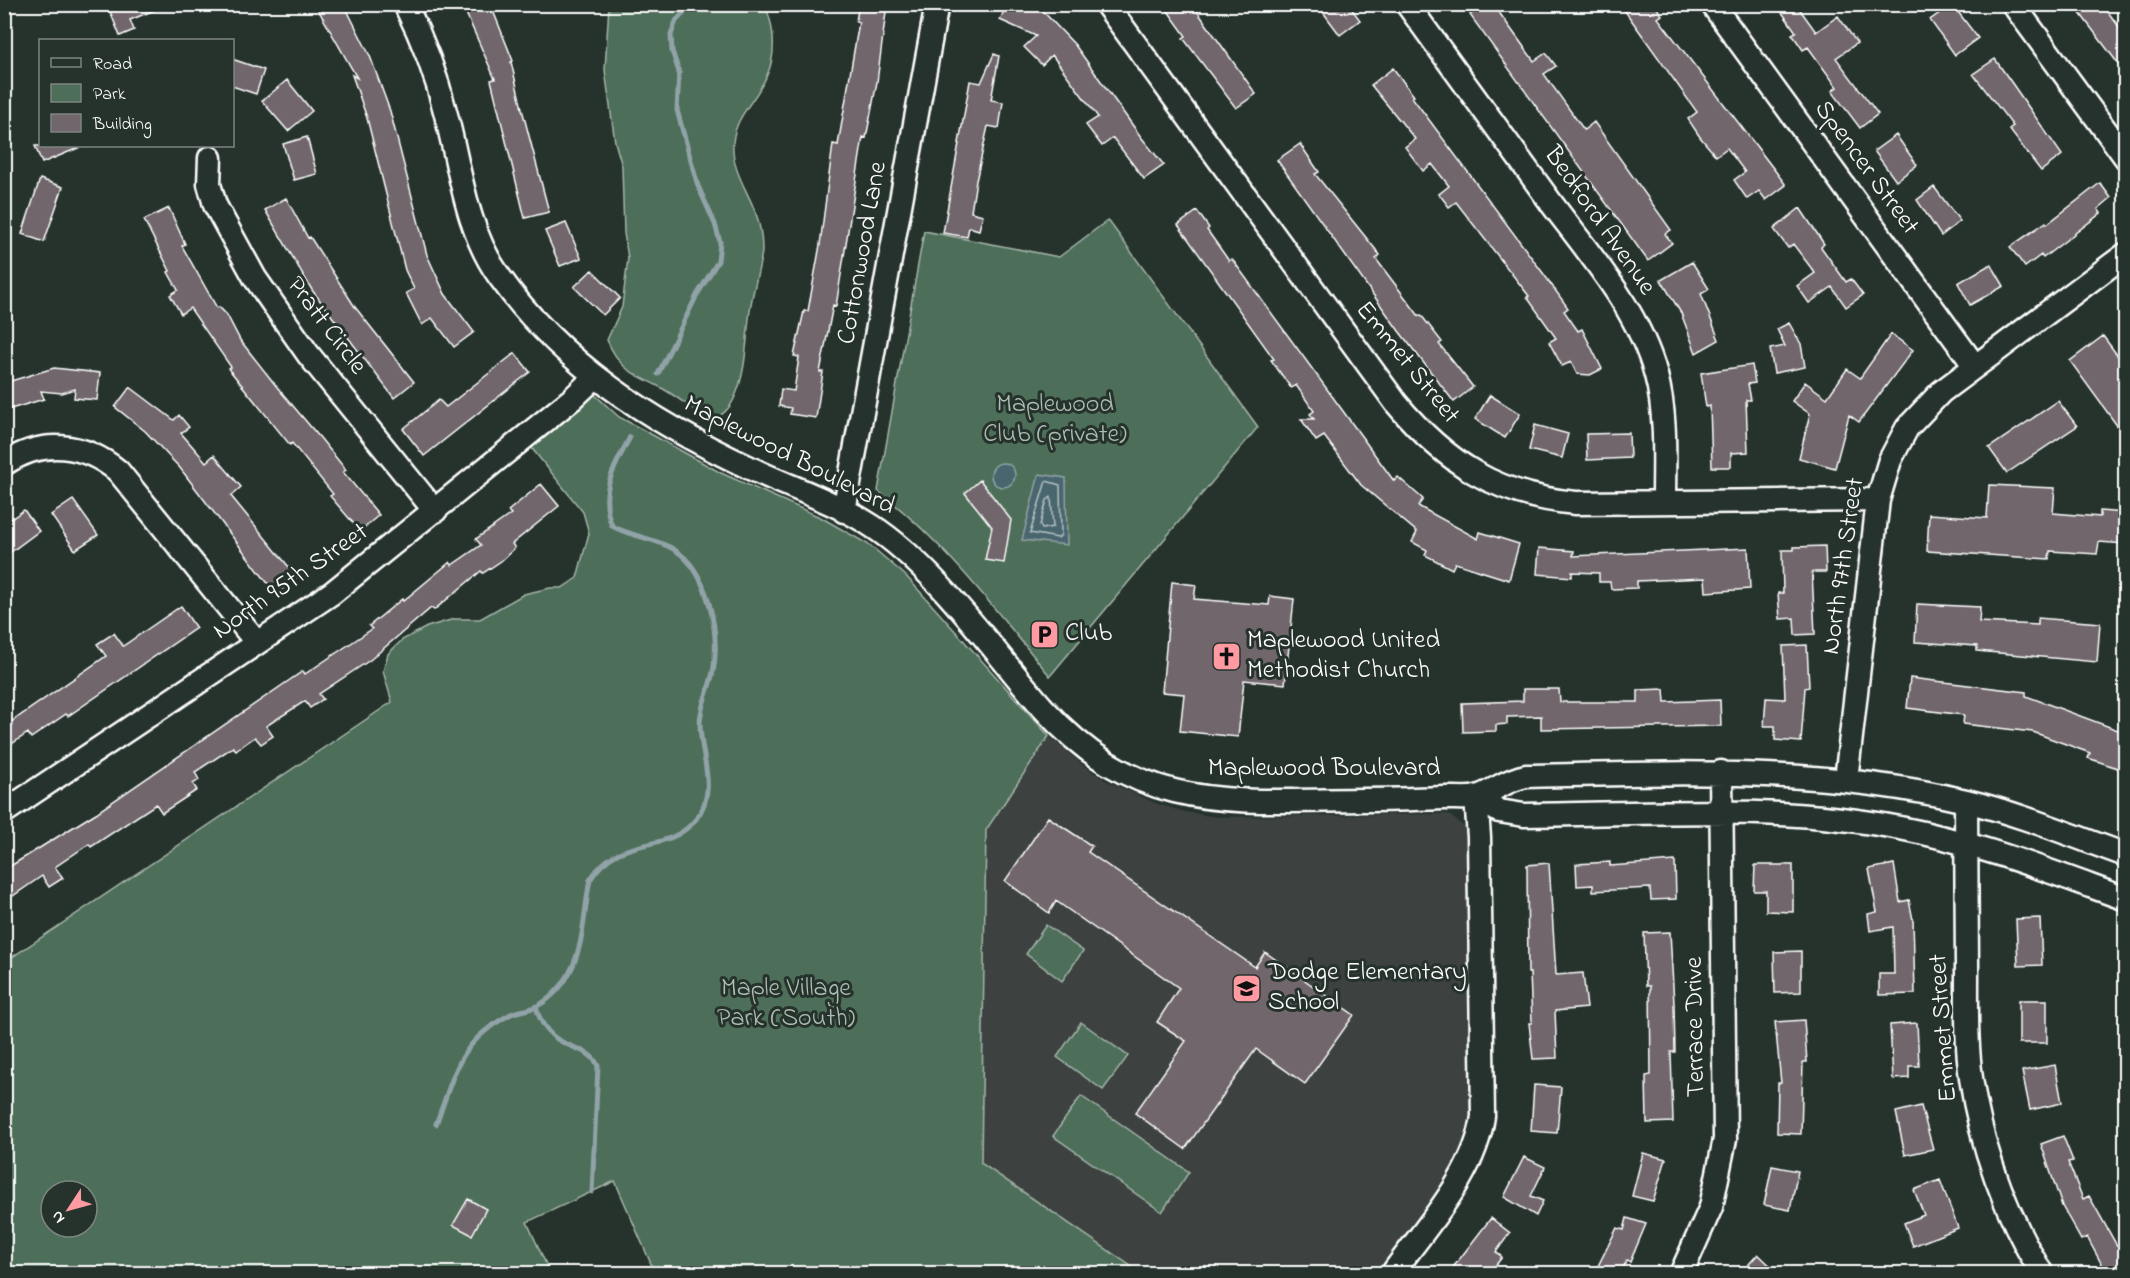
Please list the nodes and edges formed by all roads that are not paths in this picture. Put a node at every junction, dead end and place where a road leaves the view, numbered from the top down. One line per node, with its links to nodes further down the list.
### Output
1 (405, 4): 11 (street, Maplewood Boulevard)
2 (937, 4): 16 (street, Cottonwood Lane)
3 (1106, 4): 14 (street, Emmet Street)
4 (1407, 4): 14 (street, Bedford Avenue)
5 (1712, 4): 10 (street, Spencer Street)
6 (2013, 4): 8 (street)
7 (210, 158): 15 (street, Pratt Circle)
8 (2126, 158)
9 (2126, 254): 10 (street, North 97th Street)
10 (1974, 365): 13 (street, North 97th Street)
11 (595, 377): 15 (street, North 95th Street); 16 (street, Maplewood Boulevard)
12 (4, 464): 17 (street)
13 (1878, 500): 14 (street, Emmet Street); 19 (street, North 97th Street)
14 (1664, 502)
15 (435, 511): 17 (street, North 95th Street)
16 (844, 511): 20 (street, Maplewood Boulevard)
17 (257, 643): 22 (street, North 95th Street)
18 (1721, 772): 19 (street, Maplewood Boulevard); 20 (street, Maplewood Boulevard); 23 (street, Terrace Drive)
19 (1846, 780): 21 (street, Maplewood Boulevard)
20 (1476, 797): 23 (street, Maplewood Boulevard); 27 (street)
21 (1966, 801): 24 (street, Emmet Street); 25 (street, Maplewood Boulevard)
22 (4, 812)
23 (1721, 813): 24 (street, Maplewood Boulevard); 28 (street, Terrace Drive)
24 (1966, 843): 26 (street, Maplewood Boulevard); 29 (street, Emmet Street)
25 (2126, 855)
26 (2126, 899)
27 (1392, 1274)
28 (1681, 1274)
29 (2042, 1274)

